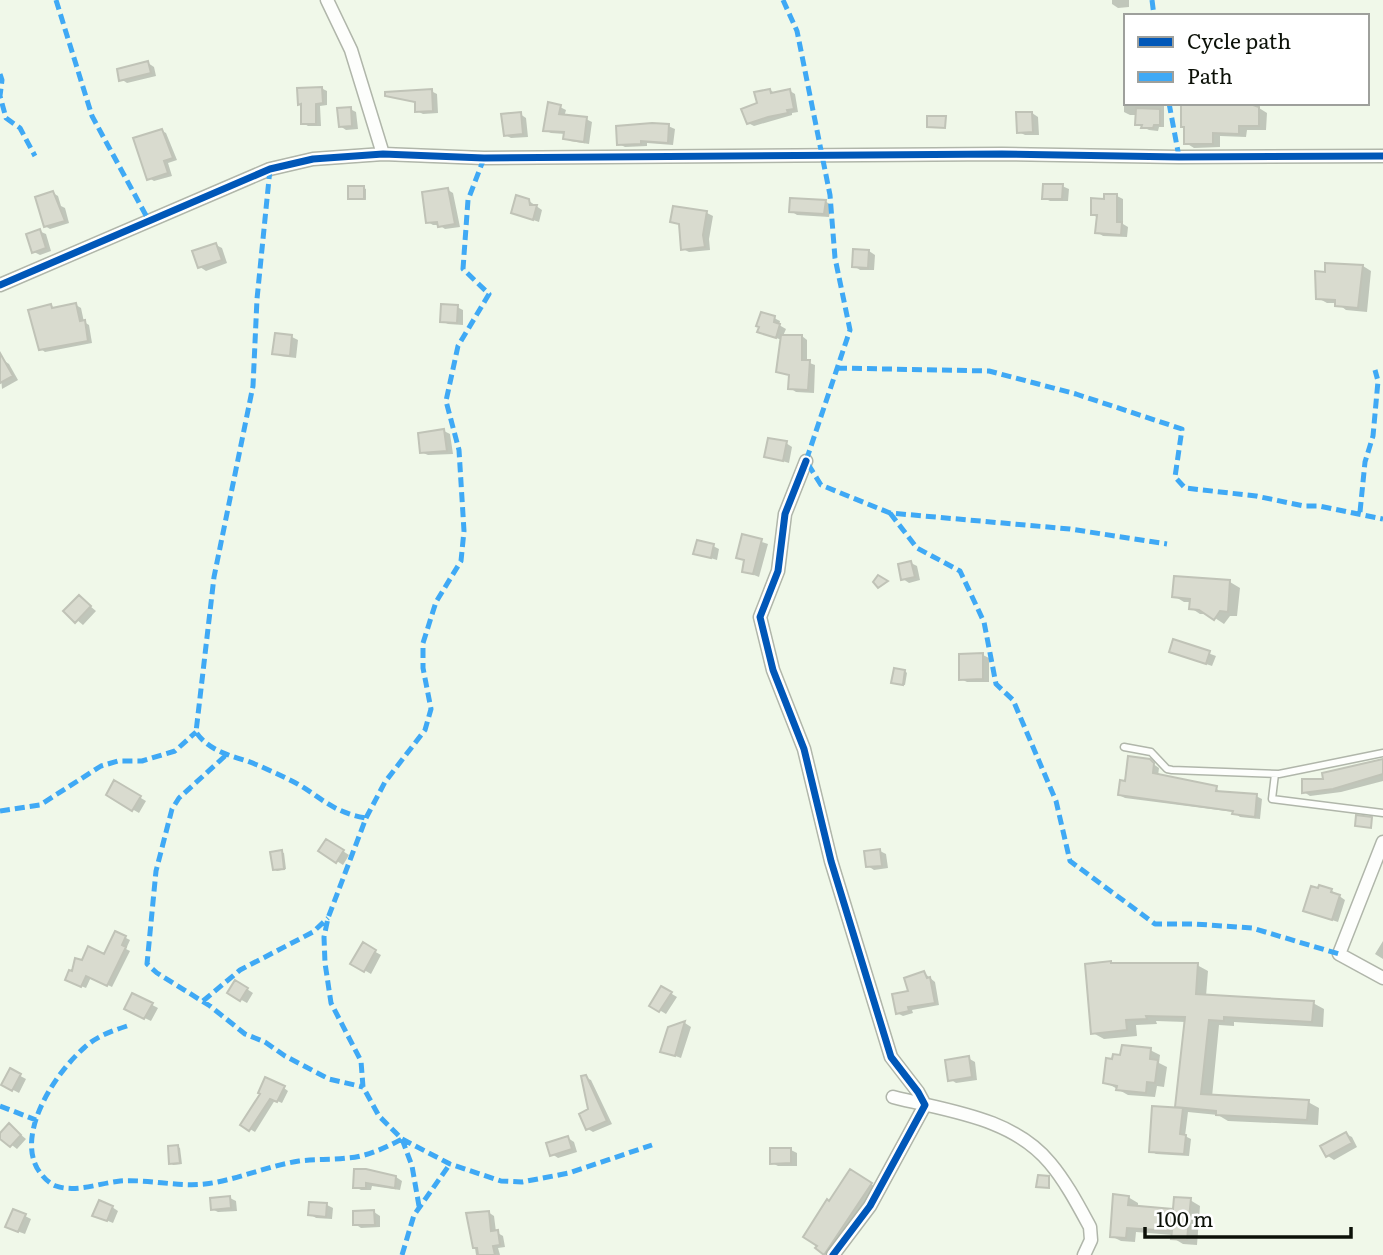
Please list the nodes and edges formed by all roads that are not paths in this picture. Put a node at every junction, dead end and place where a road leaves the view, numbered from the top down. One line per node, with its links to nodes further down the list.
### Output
1 (327, 0): 2 (street)
2 (383, 154): 3 (street); 4 (street)
3 (1383, 156)
4 (0, 285)
5 (806, 461): 13 (street)
6 (1124, 747): 8 (lane)
7 (1383, 753): 8 (lane)
8 (1275, 774): 9 (lane)
9 (1383, 813)
10 (1383, 842): 11 (street)
11 (1383, 978)
12 (893, 1097): 13 (street)
13 (925, 1105): 14 (street); 15 (street)
14 (833, 1255)
15 (1084, 1255)

